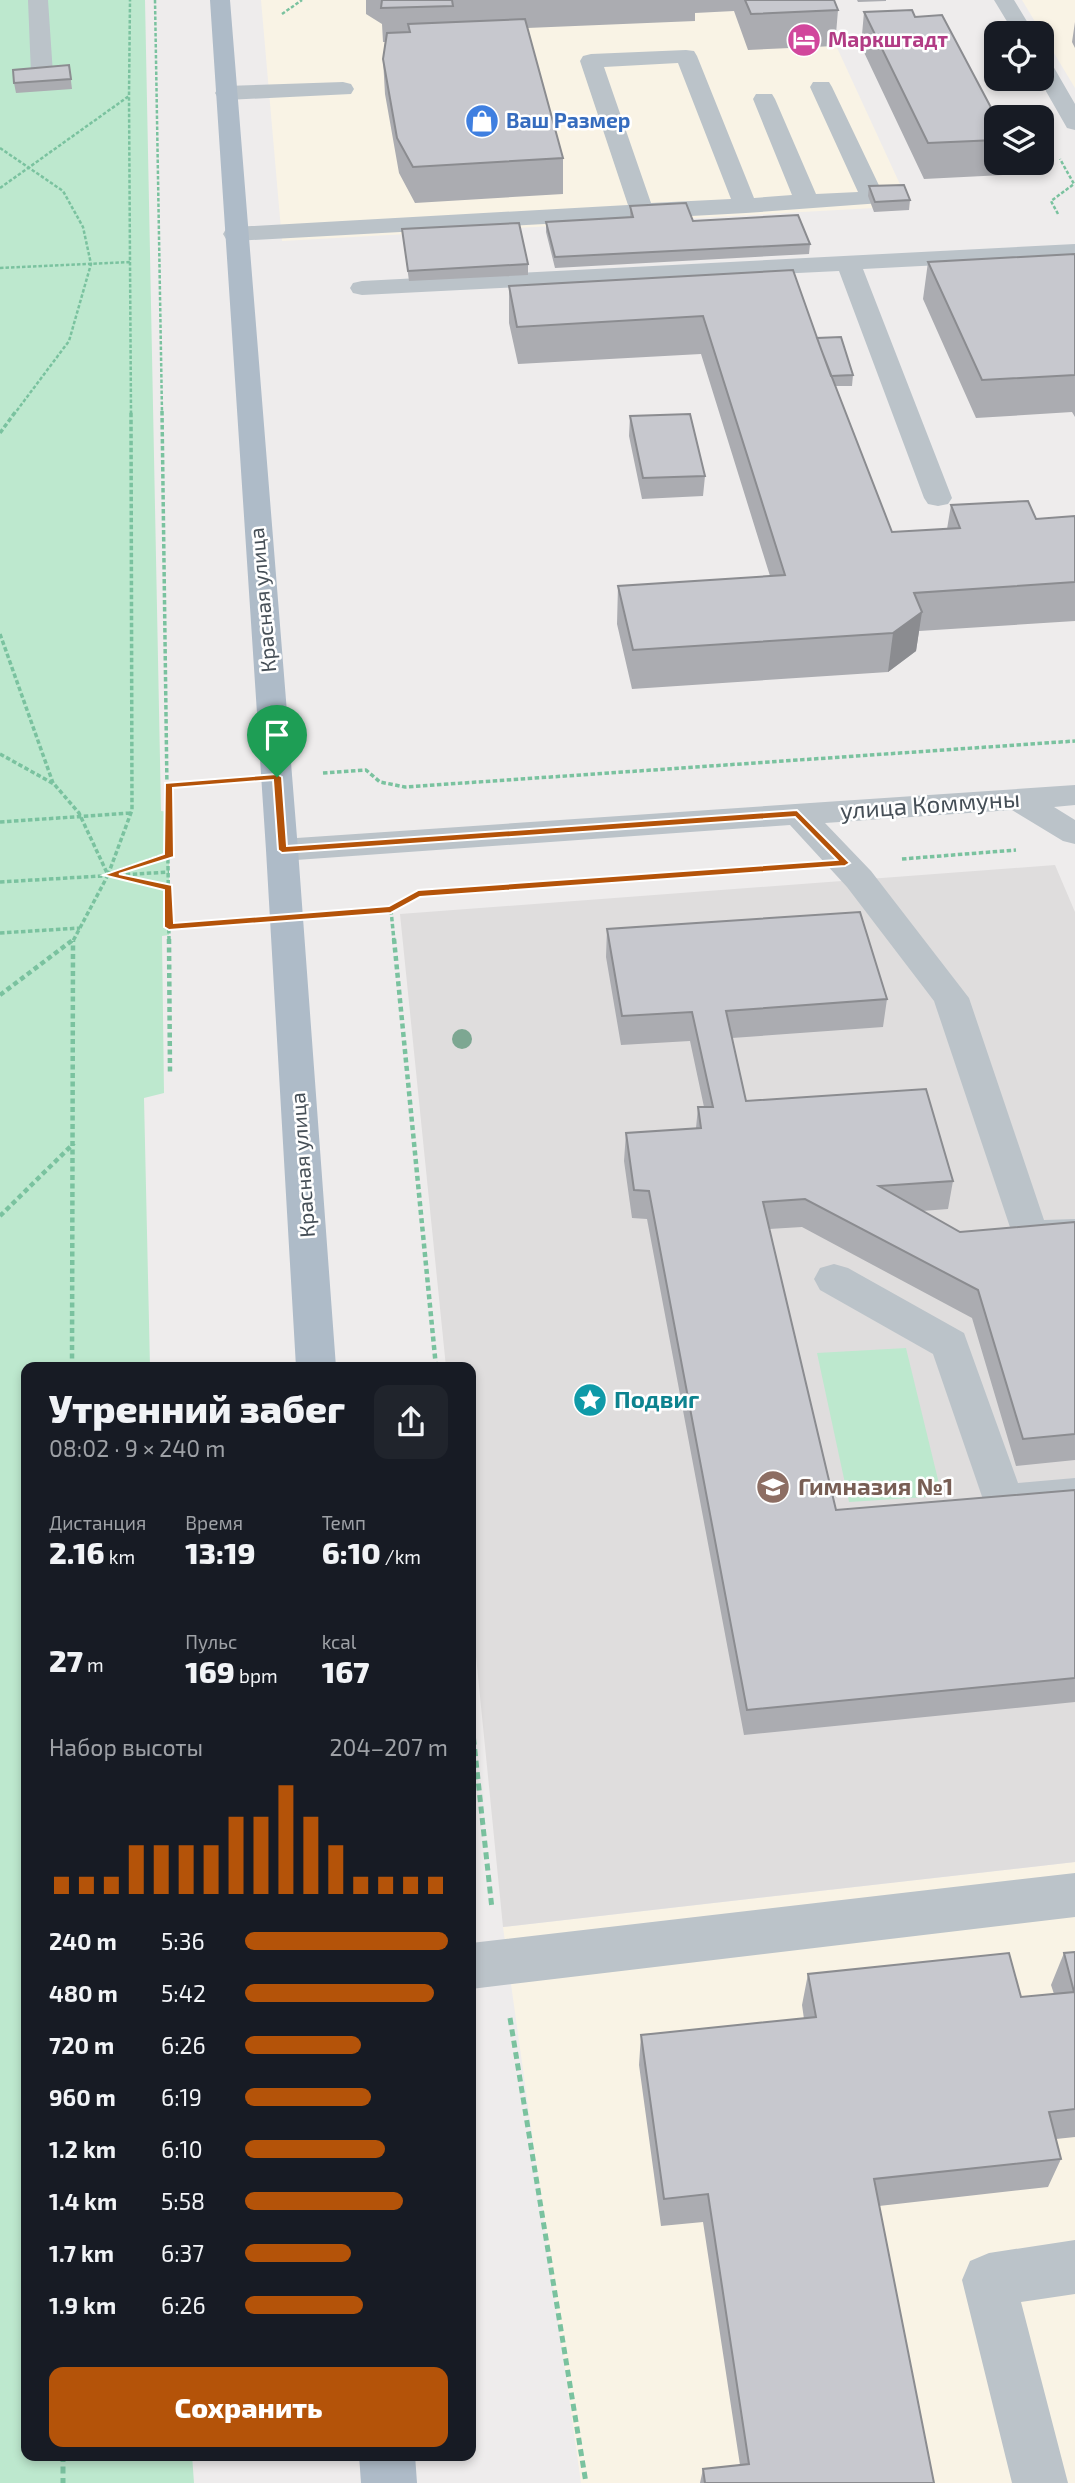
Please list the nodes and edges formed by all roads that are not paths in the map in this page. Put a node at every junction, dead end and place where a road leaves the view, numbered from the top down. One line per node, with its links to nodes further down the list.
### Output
1 (38, 0): 5 (street)
2 (220, 0): 9 (main road, Красная улица)
3 (1004, 0): 4 (street)
4 (1017, 21)
5 (42, 74)
6 (1054, 86): 11 (street)
7 (821, 87): 12 (street)
8 (342, 89): 9 (street)
9 (226, 93): 15 (main road, Красная улица)
10 (764, 99): 12 (street)
11 (1075, 122)
12 (807, 202): 13 (street)
13 (746, 206): 14 (street); 14 (street)
14 (642, 212): 15 (street)
15 (234, 234): 24 (main road, Красная улица)
16 (1075, 251): 17 (street)
17 (848, 262): 18 (street); 19 (street)
18 (362, 288)
19 (938, 498)
20 (1075, 795): 21 (street, улица Коммуны)
21 (1018, 799): 22 (street, улица Коммуны); 23 (street)
22 (797, 813): 24 (street, улица Коммуны); 25 (street)
23 (1075, 834)
24 (282, 850): 27 (main road, Красная улица)
25 (1075, 1233)
26 (834, 1279): 28 (street)
27 (316, 1362)
28 (1075, 1496)
29 (1075, 1895): 30 (street)
30 (486, 1964)
31 (1075, 2267): 34 (street)
32 (387, 2461): 33 (main road)
33 (388, 2483)
34 (1040, 2483)

